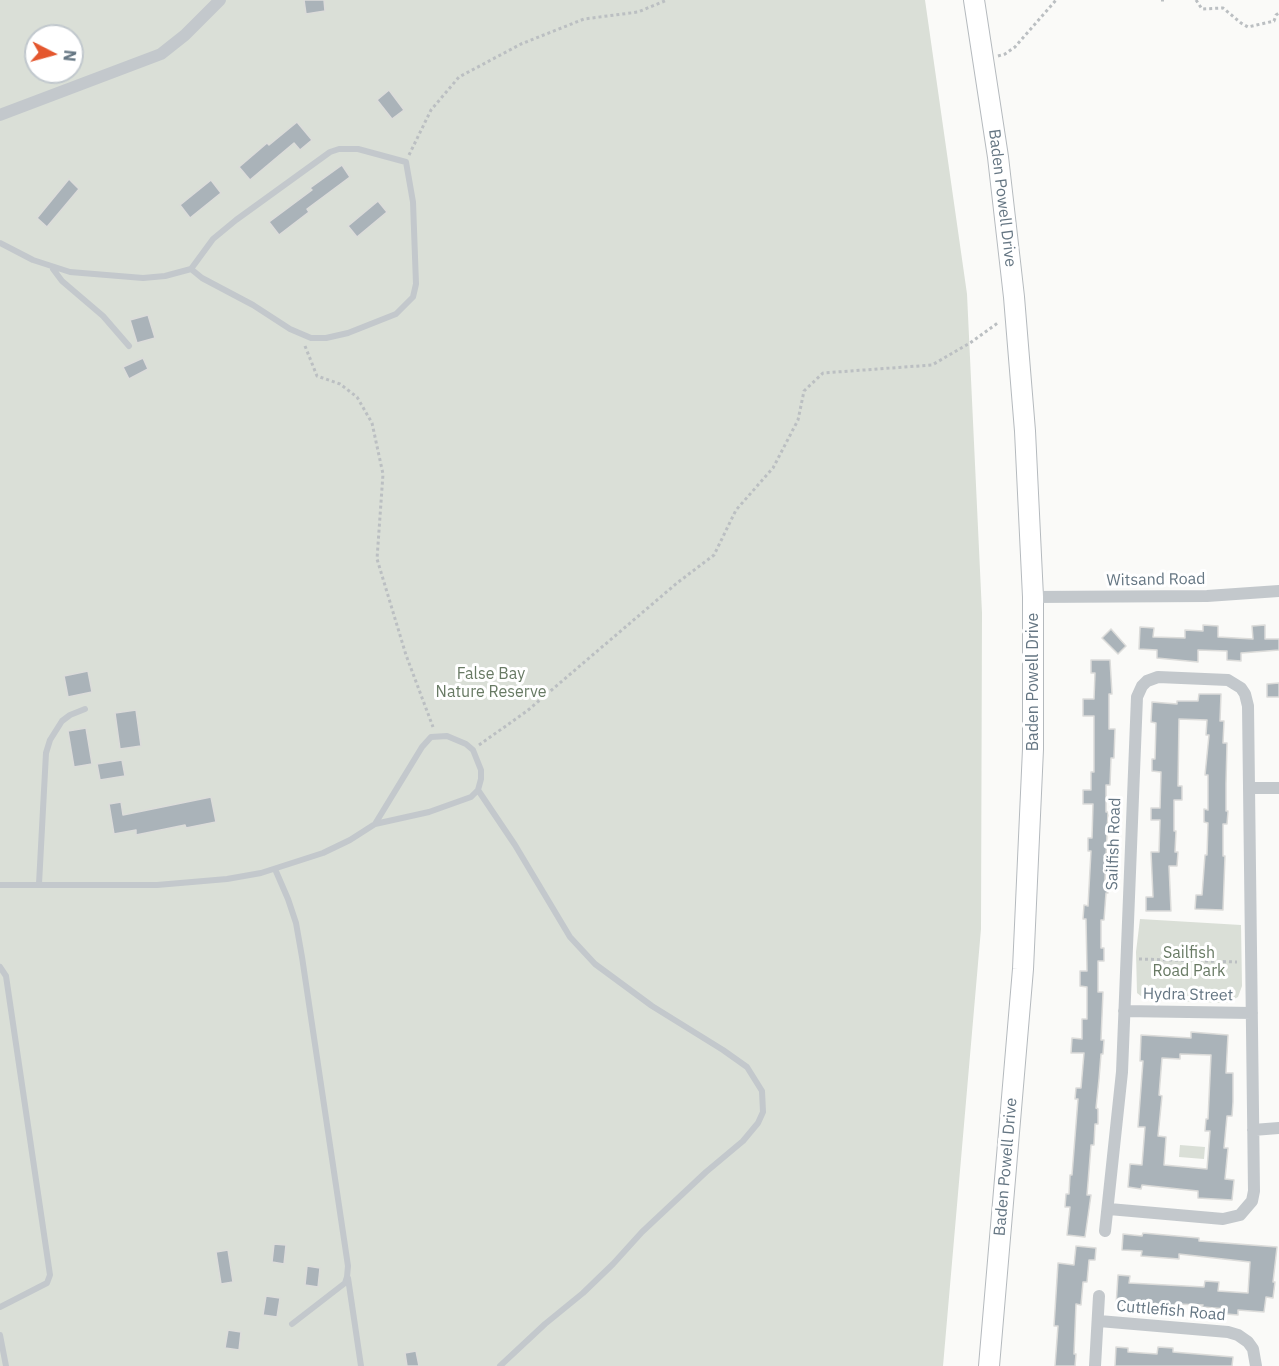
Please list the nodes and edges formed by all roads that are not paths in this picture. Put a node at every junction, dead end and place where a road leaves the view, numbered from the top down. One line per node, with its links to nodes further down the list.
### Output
1 (220, 0): 3 (street)
2 (974, 0): 9 (main road, Baden Powell Drive)
3 (0, 115)
4 (0, 243): 5 (lane)
5 (53, 268): 6 (lane); 7 (lane)
6 (190, 268): 6 (lane)
7 (129, 345)
8 (1279, 591): 9 (street, Witsand Road)
9 (1033, 597): 34 (main road, Baden Powell Drive)
10 (85, 709): 16 (lane)
11 (1249, 788): 12 (street); 19 (street, Sailfish Road); 20 (street, Sailfish Road)
12 (1279, 788)
13 (478, 790): 14 (lane); 14 (lane); 33 (lane)
14 (375, 824): 15 (lane)
15 (275, 869): 16 (lane); 25 (lane)
16 (39, 884): 17 (lane)
17 (0, 885)
18 (0, 967): 27 (lane)
19 (1124, 1011): 20 (street, Hydra Street); 23 (street, Sailfish Road)
20 (1252, 1013): 22 (street, Sailfish Road)
21 (1279, 1128): 22 (street)
22 (1253, 1130): 23 (street, Sailfish Road)
23 (1109, 1209): 24 (street, Sailfish Road)
24 (1105, 1231)
25 (347, 1277): 29 (lane); 32 (lane)
26 (1100, 1296): 28 (street, Cuttlefish Road)
27 (0, 1307)
28 (1099, 1321): 35 (street, Cuttlefish Road); 36 (street, Cuttlefish Road)
29 (292, 1324)
30 (0, 1335): 31 (lane)
31 (6, 1366)
32 (361, 1366)
33 (500, 1366)
34 (989, 1366)
35 (1095, 1366)
36 (1256, 1366)

